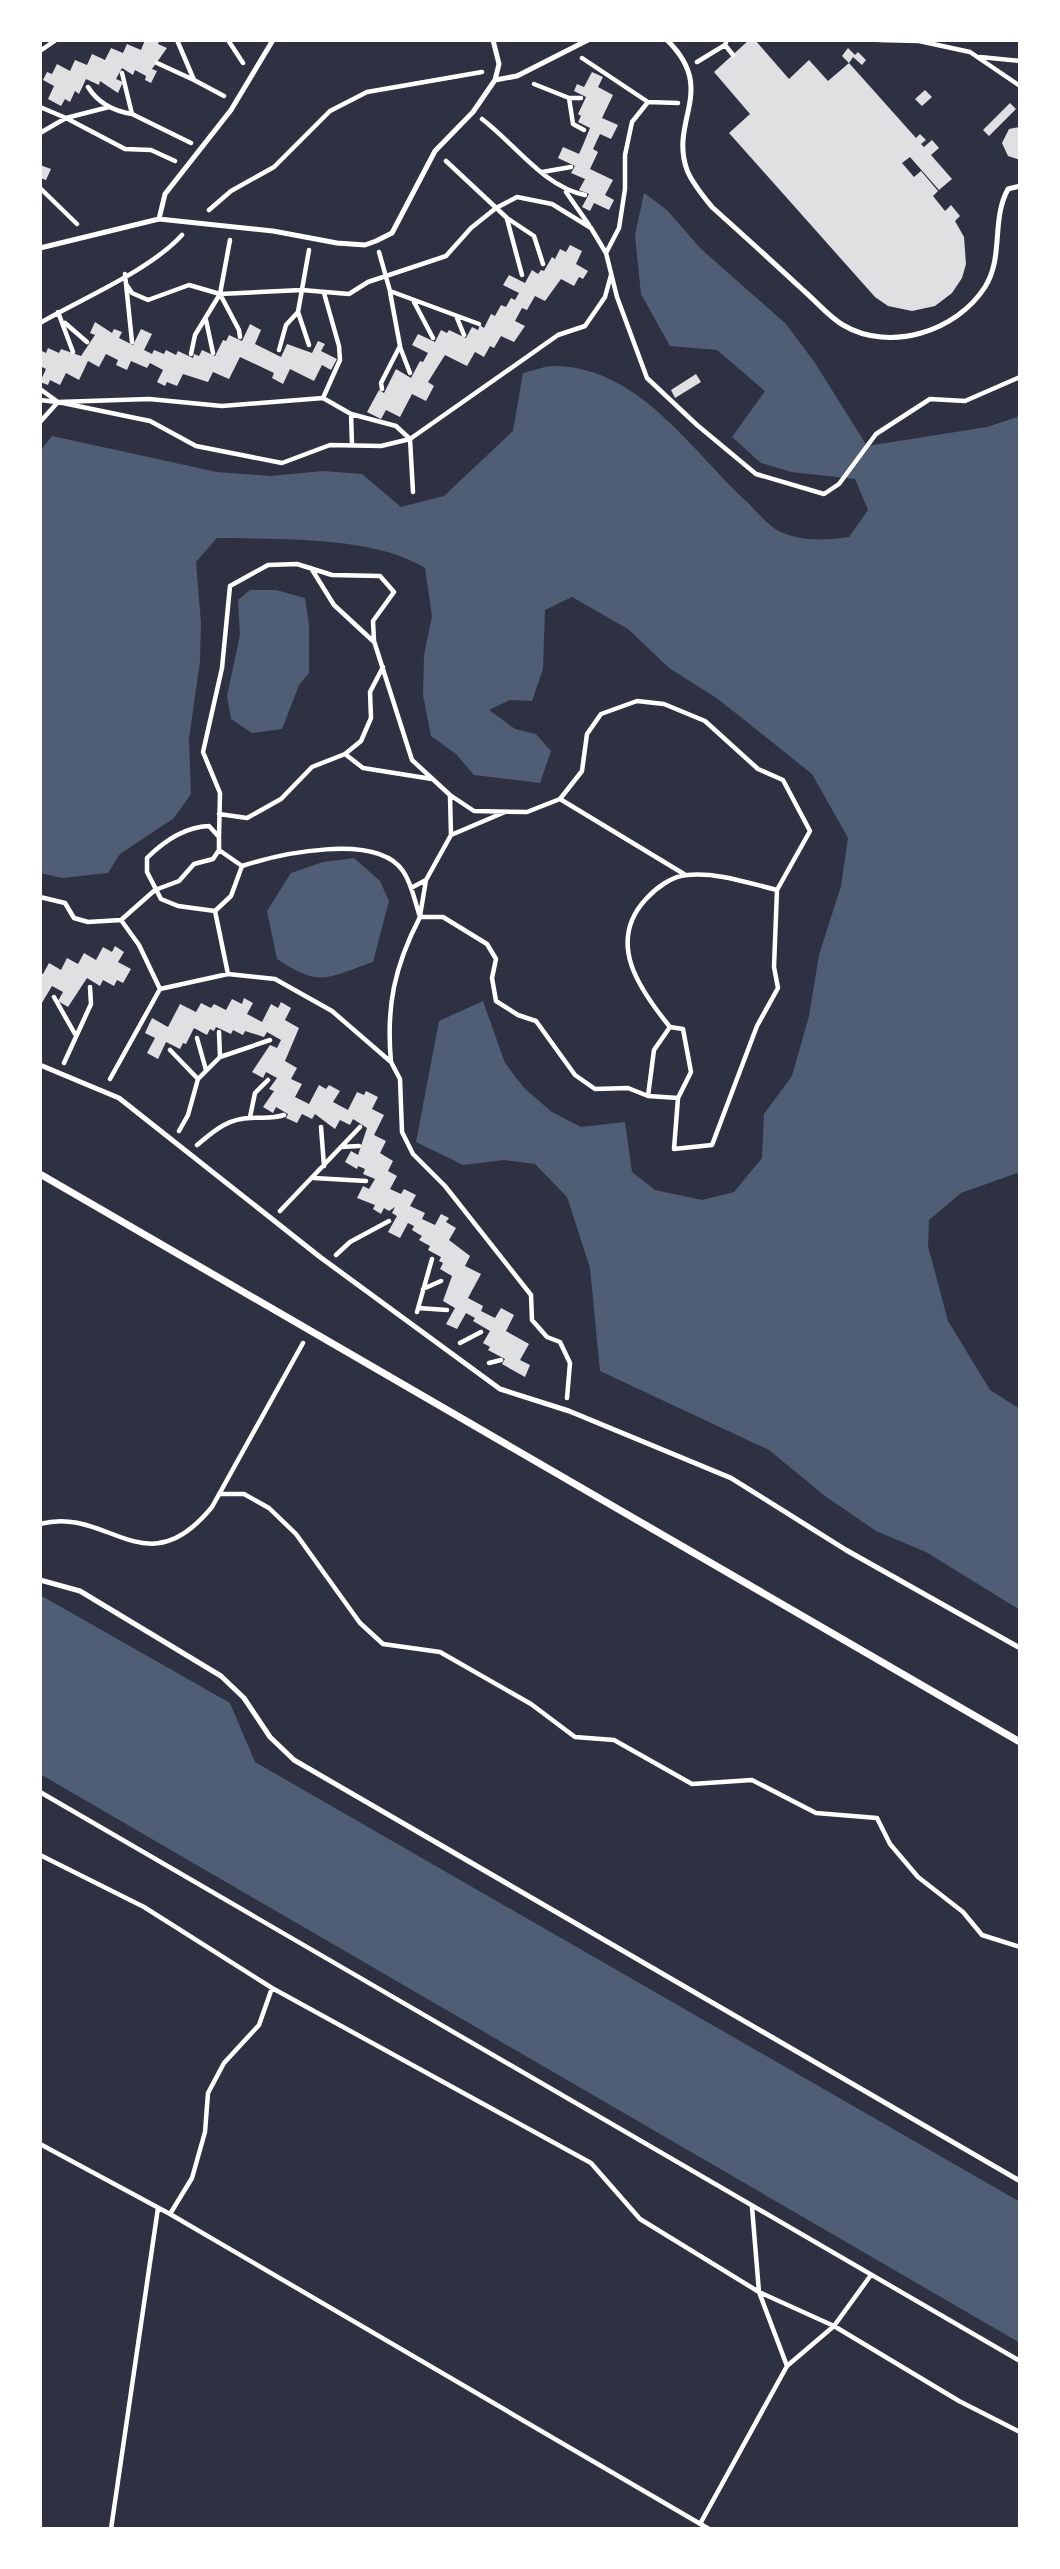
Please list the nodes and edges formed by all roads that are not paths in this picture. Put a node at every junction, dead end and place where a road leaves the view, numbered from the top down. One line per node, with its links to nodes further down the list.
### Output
1 (273, 40): 7 (lane)
2 (493, 40): 5 (lane)
3 (588, 40): 5 (lane)
4 (667, 40): 6 (lane)
5 (495, 80): 7 (lane)
6 (1020, 186)
7 (159, 219): 8 (lane)
8 (40, 248)
9 (40, 1065): 12 (lane)
10 (40, 1174): 13 (street)
11 (40, 1580): 14 (lane)
12 (1020, 1648)
13 (1020, 1742)
14 (1020, 2181)

